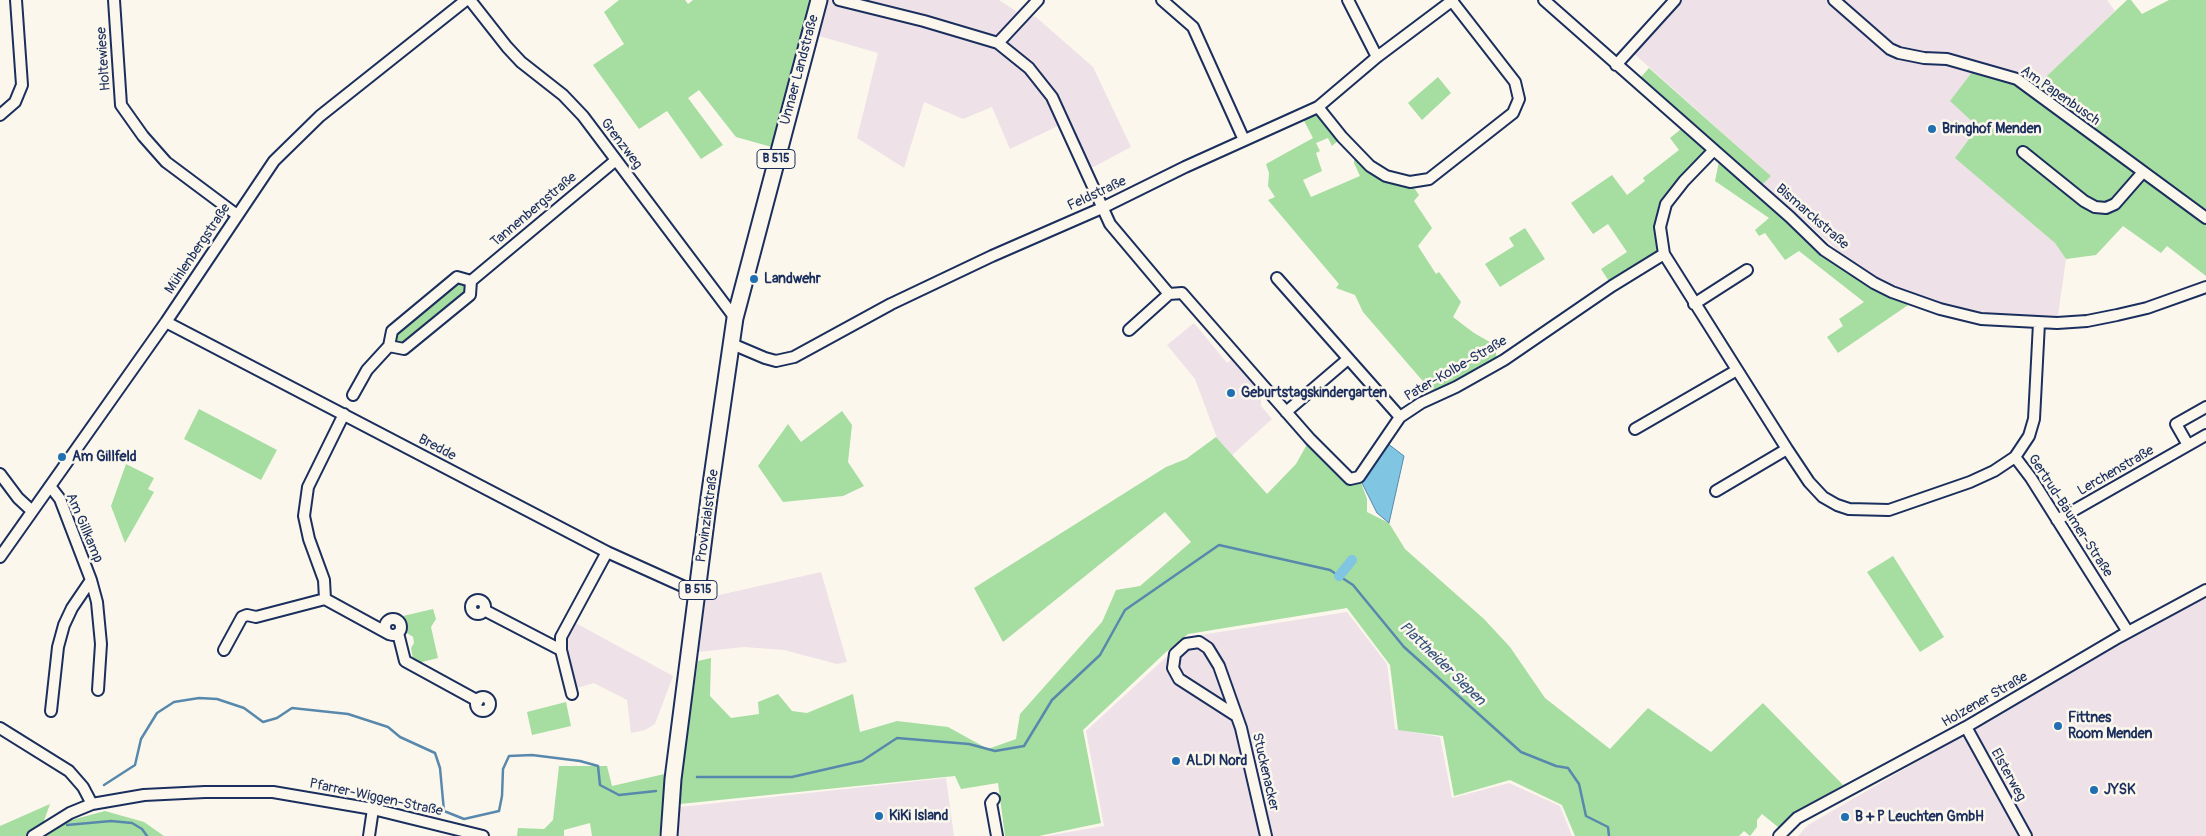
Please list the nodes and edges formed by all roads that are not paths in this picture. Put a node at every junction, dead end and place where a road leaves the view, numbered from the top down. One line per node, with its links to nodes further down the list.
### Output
1 (16, 0): 18 (street)
2 (114, 0): 25 (street, Holtewiese)
3 (466, 0): 25 (street, Mühlenbergstraße)
4 (470, 0): 22 (street, Grenzweg)
5 (818, 0): 34 (main road, Unnaer Landstraße / B 515)
6 (839, 0): 14 (street, Pater-Kolbe-Straße)
7 (1038, 0): 14 (street)
8 (1348, 0): 15 (street)
9 (1544, 0): 16 (street, Bismarckstraße)
10 (1675, 0): 16 (street)
11 (1834, 0): 23 (street, Am Papenbusch)
12 (1167, 1): 19 (street)
13 (1453, 1): 15 (street, Feldstraße); 17 (street)
14 (998, 43): 24 (street, Pater-Kolbe-Straße)
15 (1377, 57): 17 (street, Feldstraße)
16 (1616, 65): 20 (street, Bismarckstraße)
17 (1318, 108): 19 (street, Feldstraße)
18 (0, 115)
19 (1244, 140): 24 (street, Feldstraße)
20 (1713, 151): 27 (street); 36 (street, Bismarckstraße)
21 (2023, 152): 23 (street)
22 (616, 160): 30 (street, Tannenbergstraße); 34 (street, Grenzweg)
23 (2142, 172): 26 (street, Am Papenbusch)
24 (1102, 208): 32 (street, Pater-Kolbe-Straße); 38 (street, Feldstraße)
25 (237, 215): 35 (street, Mühlenbergstraße)
26 (2206, 218)
27 (1664, 254): 33 (street); 46 (street, Pater-Kolbe-Straße)
28 (1747, 270): 33 (street)
29 (1277, 278): 40 (street)
30 (470, 281): 39 (street); 39 (street, Tannenbergstraße)
31 (2206, 287): 36 (street, Bismarckstraße)
32 (1169, 294): 37 (street); 44 (street, Pater-Kolbe-Straße)
33 (1694, 304): 41 (street)
34 (736, 318): 38 (main road, Unnaer Landstraße / B 515)
35 (166, 322): 45 (street, Bredde); 53 (street, Mühlenbergstraße)
36 (2039, 323): 51 (street, Gertrud-Bäumer-Straße)
37 (1129, 330)
38 (732, 344): 61 (main road, Provinzialstraße / B 515)
39 (389, 346): 42 (street)
40 (1348, 359): 44 (street); 46 (street)
41 (1737, 370): 47 (street); 50 (street)
42 (353, 395)
43 (2206, 407): 49 (street)
44 (1286, 412): 46 (street, Pater-Kolbe-Straße)
45 (344, 414): 57 (street, Bredde); 62 (street)
46 (1400, 418)
47 (1635, 429)
48 (2206, 435): 49 (street, Lerchenstraße)
49 (2188, 445): 56 (street, Lerchenstraße)
50 (1787, 449): 51 (street); 54 (street)
51 (2015, 457): 56 (street, Gertrud-Bäumer-Straße)
52 (0, 474): 55 (street)
53 (50, 486): 55 (street, Mühlenbergstraße); 59 (street, Am Gillkamp)
54 (1716, 491)
55 (32, 511): 58 (street, Mühlenbergstraße)
56 (2057, 520): 64 (street, Gertrud-Bäumer-Straße)
57 (607, 552): 61 (street, Bredde); 66 (street)
58 (0, 557)
59 (91, 580): 67 (street, Am Gillkamp); 70 (street, Am Gillkamp)
60 (2206, 590): 64 (street, Holzener Straße)
61 (698, 593): 80 (main road, Provinzialstraße / B 515)
62 (325, 599): 65 (street); 69 (street)
63 (484, 610): 66 (street)
64 (2128, 632): 72 (street, Holzener Straße)
65 (224, 650)
66 (561, 650): 68 (street)
67 (98, 690)
68 (572, 694)
69 (478, 700)
70 (51, 712)
71 (1235, 716): 71 (street, Stuckenacker); 82 (street, Stuckenacker)
72 (1966, 727): 83 (street, Holzener Straße); 84 (street, Elsterweg)
73 (0, 728): 75 (street)
74 (994, 799): 81 (street)
75 (92, 804): 76 (street, Pfarrer-Wiggen-Straße); 77 (street, Pfarrer-Wiggen-Straße)
76 (373, 809): 78 (street); 79 (street, Pfarrer-Wiggen-Straße)
77 (33, 836)
78 (369, 836)
79 (482, 836)
80 (669, 836)
81 (997, 836)
82 (1266, 836)
83 (1779, 836)
84 (2026, 836)

